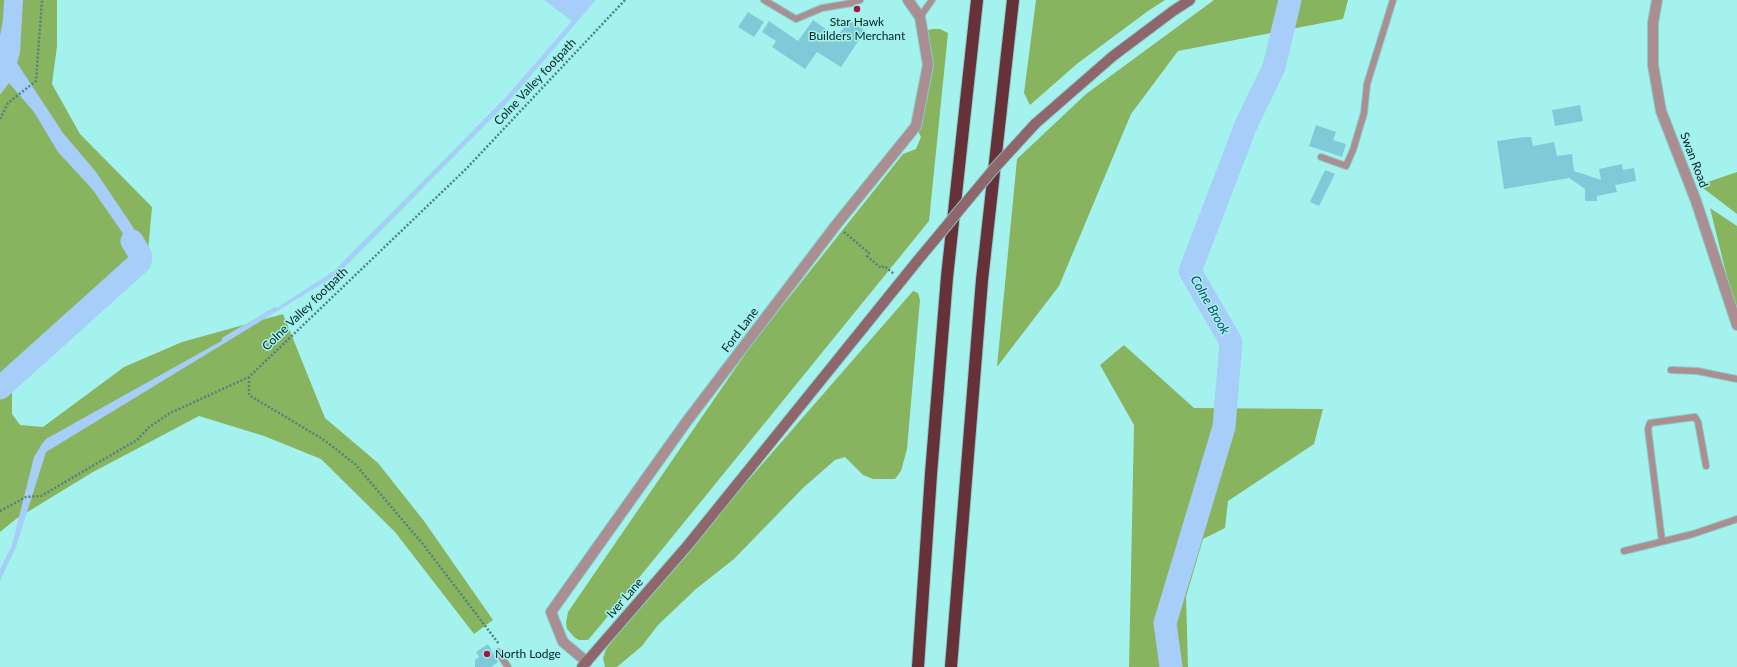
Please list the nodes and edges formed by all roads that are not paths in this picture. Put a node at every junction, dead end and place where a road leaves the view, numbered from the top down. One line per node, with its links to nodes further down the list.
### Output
1 (764, 0): 2 (lane)
2 (860, 0)
3 (908, 0): 10 (street, Ford Lane)
4 (932, 0): 10 (lane)
5 (977, 0): 22 (highway)
6 (1013, 0): 23 (highway)
7 (1190, 0): 20 (main road, Iver Lane, bridge)
8 (1392, 0): 11 (lane)
9 (1657, 0): 12 (street, Swan Road)
10 (920, 16): 20 (street, Ford Lane)
11 (1321, 157)
12 (1737, 325)
13 (1671, 370): 14 (lane)
14 (1737, 379)
15 (1706, 466): 17 (lane)
16 (1737, 519): 17 (lane)
17 (1662, 541): 18 (lane)
18 (1624, 551)
19 (498, 652): 21 (lane)
20 (585, 664)
21 (508, 667)
22 (918, 667)
23 (951, 667)

